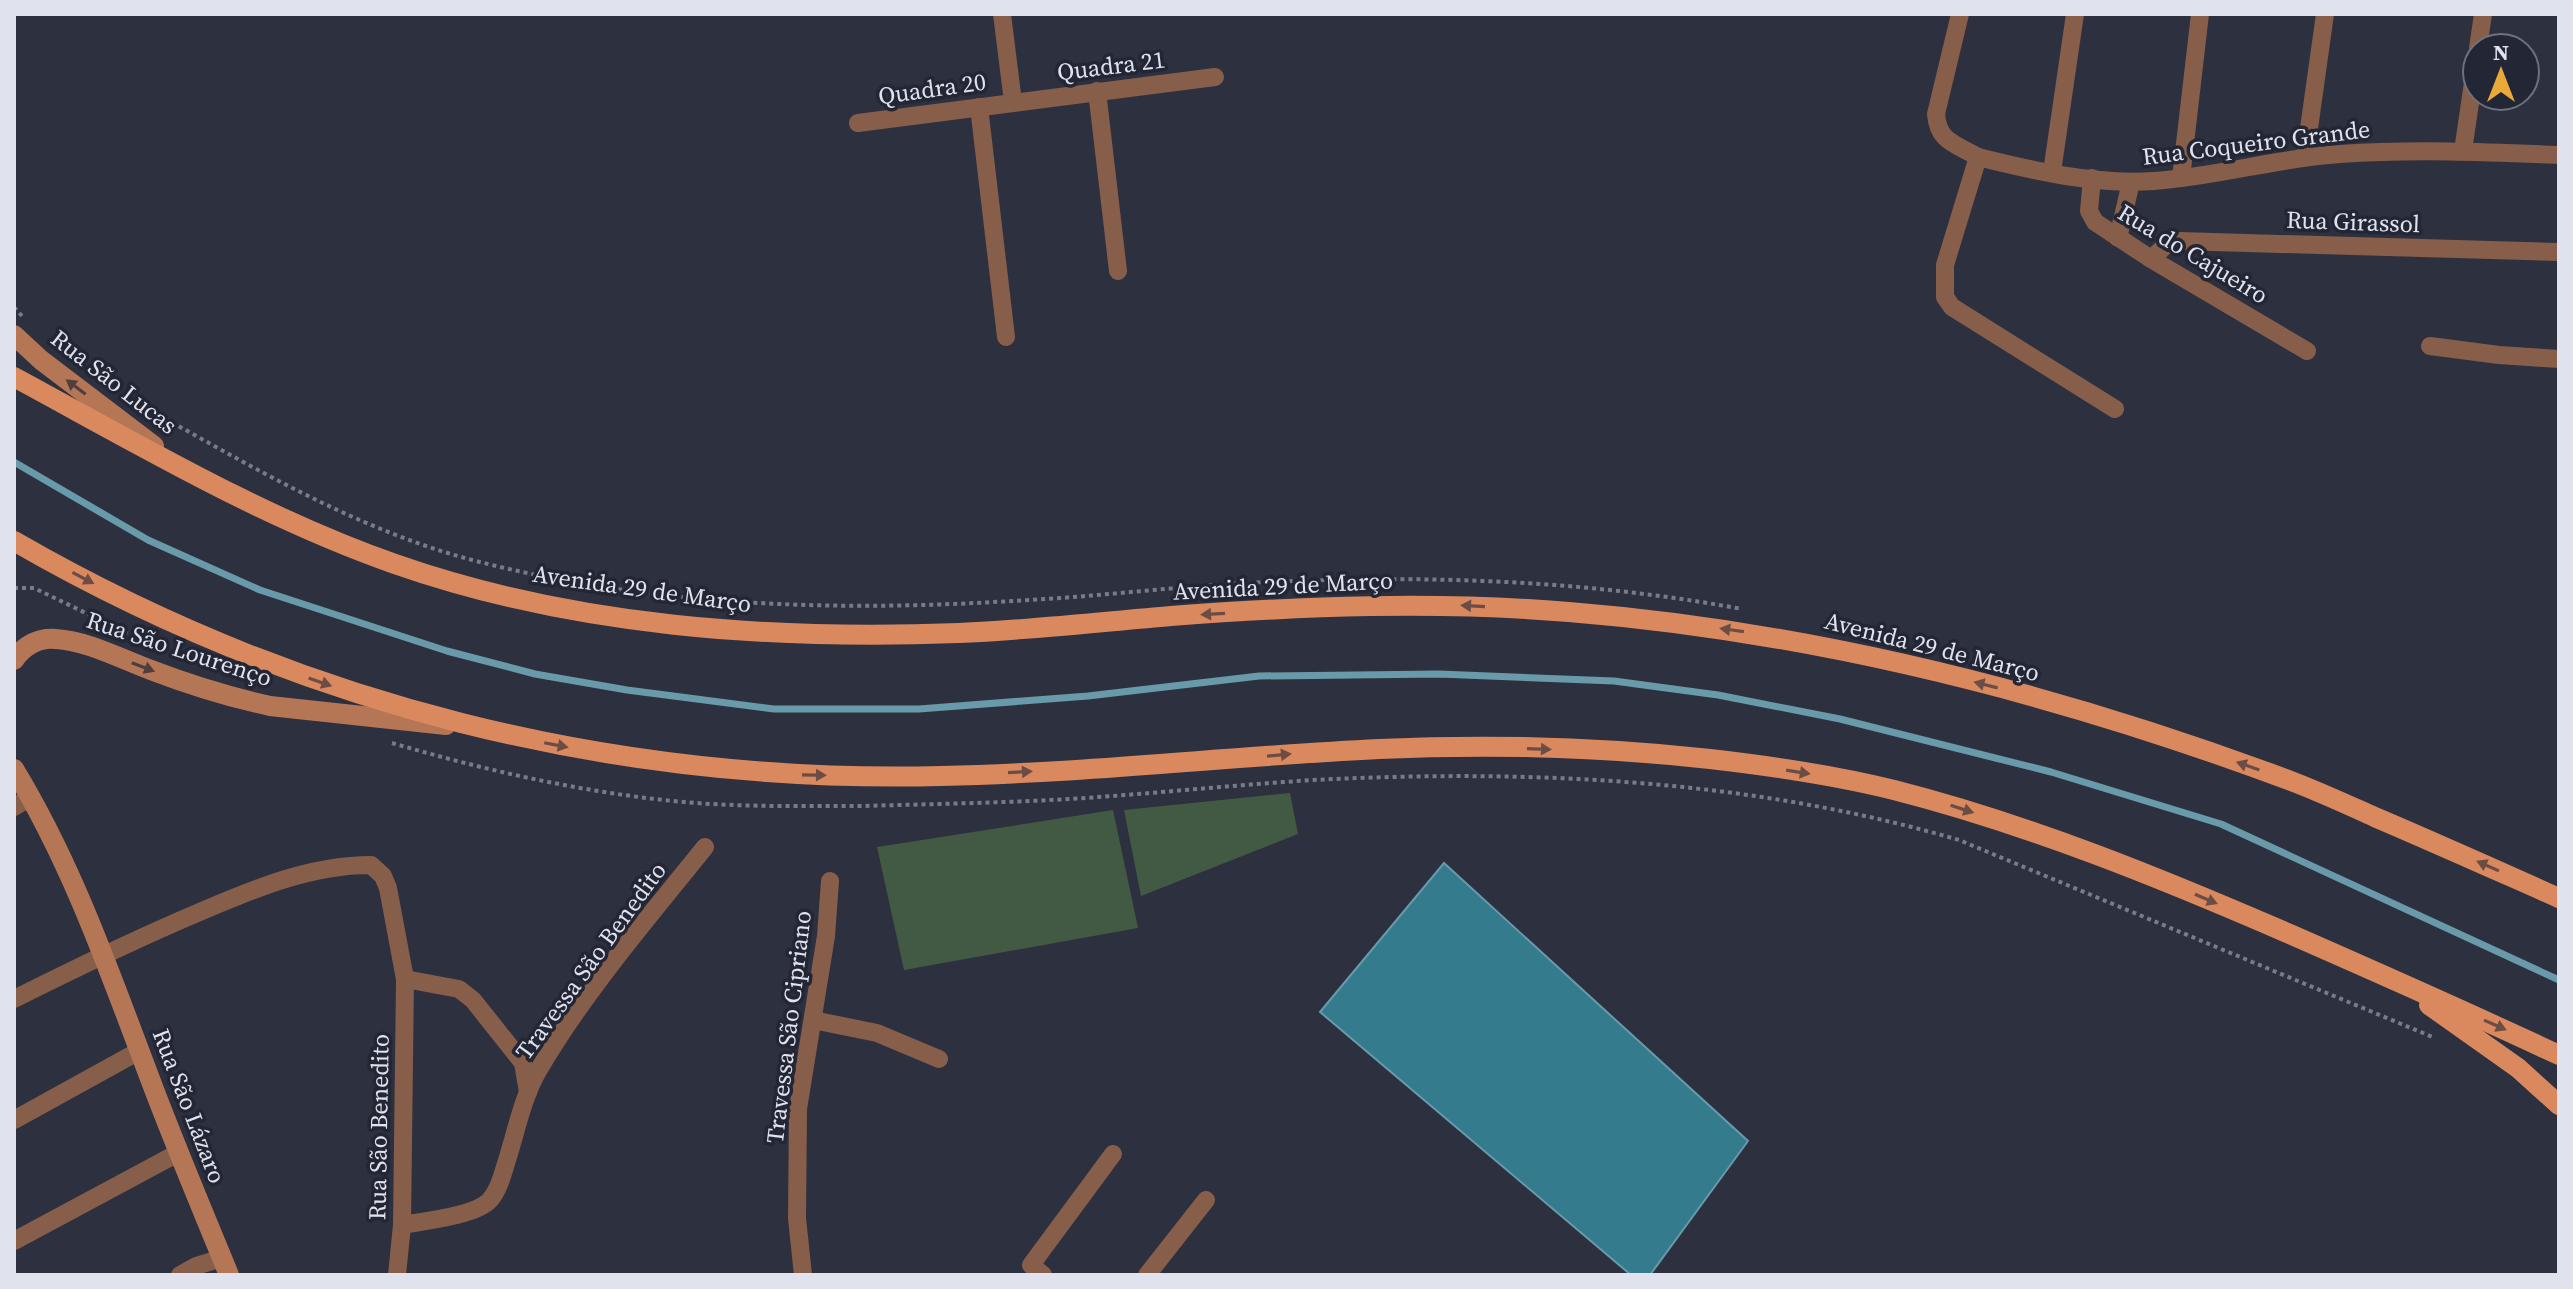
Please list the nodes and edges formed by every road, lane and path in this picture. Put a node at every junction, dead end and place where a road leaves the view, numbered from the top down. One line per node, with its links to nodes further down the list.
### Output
1 (1002, 14): 8 (street)
2 (1960, 14): 14 (street, Rua Coqueiro Grande)
3 (2075, 14): 16 (street)
4 (2200, 14): 18 (street)
5 (2325, 14): 15 (street)
6 (1215, 77): 7 (street, Quadra 21)
7 (1097, 91): 8 (street, Quadra 21); 23 (street)
8 (1013, 102): 9 (street, Quadra 20)
9 (979, 107): 11 (street, Quadra 20); 25 (street)
10 (2469, 112): 12 (street)
11 (858, 123)
12 (2463, 151): 13 (street, Rua Coqueiro Grande); 15 (street, Rua Coqueiro Grande)
13 (2559, 155)
14 (1978, 157): 16 (street, Rua Coqueiro Grande); 30 (street)
15 (2305, 157): 18 (street, Rua Coqueiro Grande)
16 (2052, 172): 17 (street, Rua Coqueiro Grande)
17 (2092, 178): 19 (street, Rua Coqueiro Grande); 20 (street, Rua do Cajueiro)
18 (2181, 178): 19 (street, Rua Coqueiro Grande)
19 (2131, 182): 20 (street)
20 (2118, 238): 22 (street, Rua do Cajueiro)
21 (2559, 252): 22 (street, Rua Girassol)
22 (2151, 259): 27 (street, Rua do Cajueiro)
23 (1118, 271)
24 (14, 335): 31 (main road, Rua São Lucas, one-way to 24)
25 (1006, 337)
26 (2430, 346): 28 (street)
27 (2307, 351)
28 (2559, 359)
29 (14, 377): 31 (main road, Avenida 29 de Março)
30 (2115, 409)
31 (182, 469): 44 (main road, Avenida 29 de Março, one-way to 31)
32 (14, 541): 38 (main road, one-way to 38)
33 (14, 588): 36 (path)
34 (42, 639): 35 (main road, Rua São Lourenço); 37 (main road); 38 (main road, Rua São Lourenço, one-way to 38)
35 (14, 643)
36 (156, 647)
37 (14, 660)
38 (480, 729): 47 (main road, one-way to 47)
39 (387, 741): 50 (path)
40 (14, 769): 41 (main road)
41 (22, 802): 45 (main road)
42 (705, 847): 54 (street, Travessa São Benedito)
43 (830, 881): 49 (street, Travessa São Cipriano)
44 (2559, 898)
45 (105, 954): 46 (street, Rua São Benedito); 48 (street); 51 (main road, Rua São Lázaro)
46 (405, 979): 54 (street); 60 (street, Rua São Benedito)
47 (2393, 979): 52 (main road, one-way to 52); 55 (main road)
48 (14, 999)
49 (813, 1020): 53 (street); 66 (street, Travessa São Cipriano)
50 (2437, 1039)
51 (139, 1051): 56 (street); 57 (main road, Rua São Lázaro)
52 (2559, 1055)
53 (939, 1059)
54 (528, 1092): 60 (street, Travessa São Benedito)
55 (2559, 1105)
56 (14, 1120)
57 (178, 1153): 61 (street); 62 (main road, Rua São Lázaro)
58 (1113, 1154): 63 (street)
59 (1206, 1200): 67 (street)
60 (402, 1225): 65 (street, Rua São Benedito)
61 (14, 1241)
62 (226, 1267): 64 (street)
63 (1037, 1270)
64 (180, 1275)
65 (397, 1275)
66 (803, 1275)
67 (1147, 1275)

